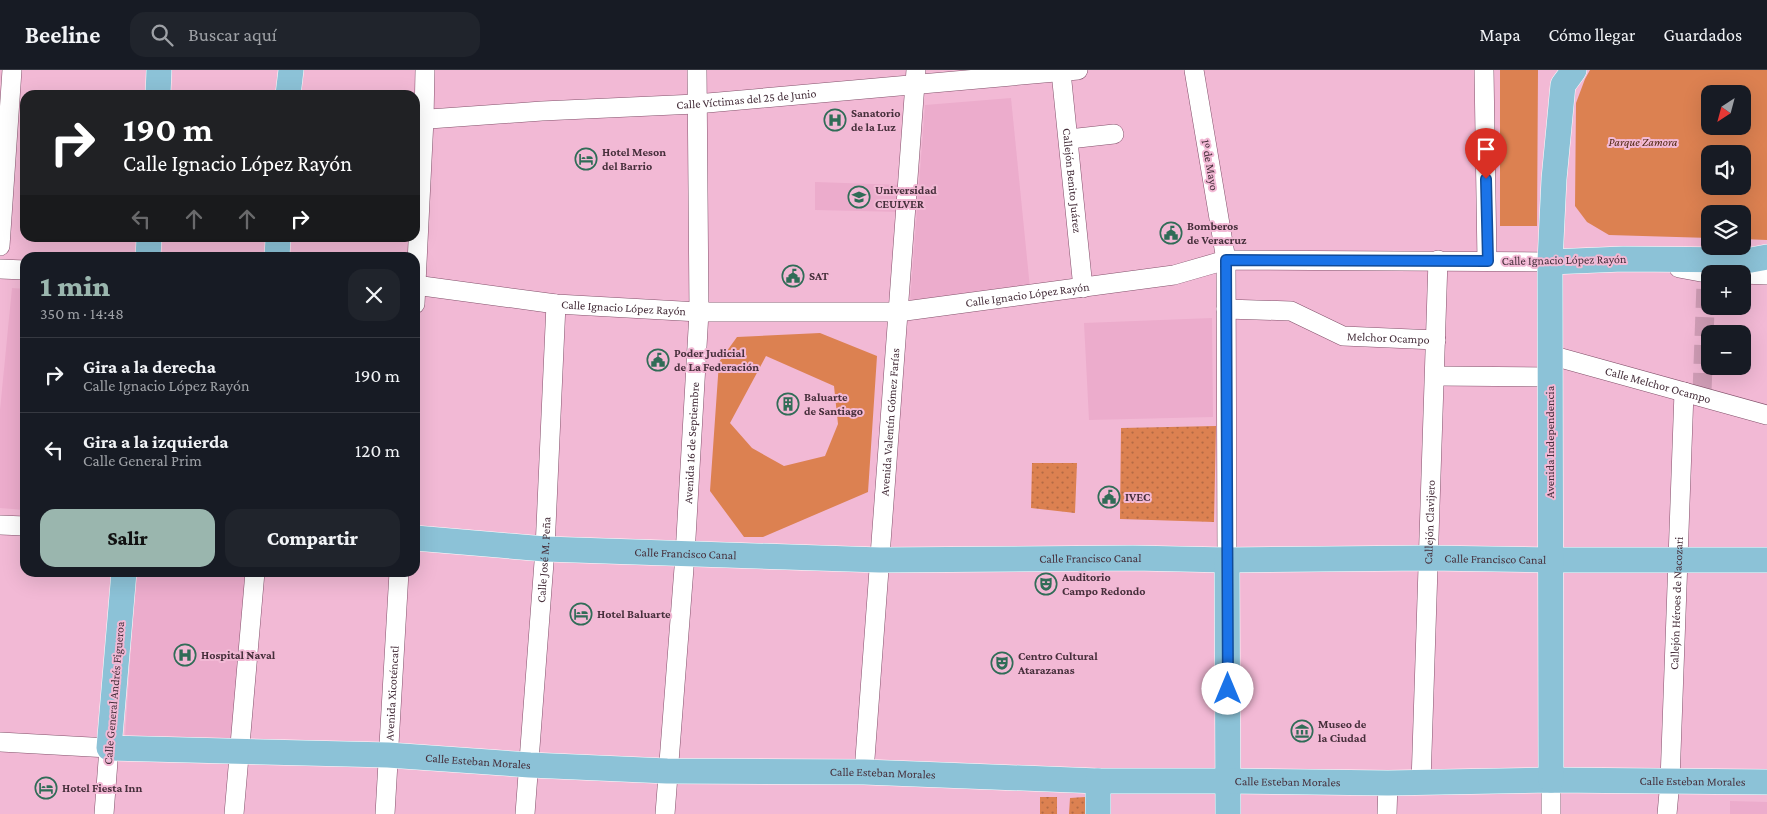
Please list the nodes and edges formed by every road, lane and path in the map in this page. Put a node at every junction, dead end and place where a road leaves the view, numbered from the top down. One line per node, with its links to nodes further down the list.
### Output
1 (12, 70): 15 (street)
2 (159, 70): 12 (main road)
3 (291, 70): 13 (main road)
4 (425, 70): 16 (street)
5 (697, 70): 14 (street, Avenida 16 de Septiembre)
6 (1194, 70): 21 (street, 1º de Mayo)
7 (1484, 70): 24 (street)
8 (1070, 71): 9 (street, Calle Víctimas del 25 de Junio); 18 (street, Callejón Benito Juárez)
9 (1020, 73): 11 (street, Calle Víctimas del 25 de Junio)
10 (1566, 75): 25 (main road, Avenida Independencia)
11 (916, 77): 14 (street, Calle Víctimas del 25 de Junio); 36 (street, Avenida Valentín Gómez Farías)
12 (158, 90)
13 (289, 90)
14 (696, 104): 16 (street, Calle Víctimas del 25 de Junio); 35 (street, Avenida 16 de Septiembre)
15 (18, 109): 19 (street)
16 (420, 120)
17 (1114, 134): 18 (street)
18 (1068, 139): 31 (street, Callejón Benito Juárez)
19 (0, 246)
20 (1767, 258): 23 (main road, Calle Ignacio López Rayón)
21 (1226, 260): 22 (street, Calle Ignacio López Rayón); 31 (street, Calle Ignacio López Rayón); 34 (street, 1º de Mayo)
22 (1438, 260): 24 (street, Calle Ignacio López Rayón); 37 (street, Callejón Clavijero)
23 (1638, 260): 25 (main road, Calle Ignacio López Rayón); 30 (street, Calle Ignacio López Rayón)
24 (1488, 261): 25 (street, Calle Ignacio López Rayón)
25 (1550, 262): 38 (main road, Avenida Independencia)
26 (0, 269): 27 (street)
27 (20, 270)
28 (1751, 274): 29 (street)
29 (1767, 275)
30 (1701, 277)
31 (1083, 288): 36 (street, Calle Ignacio López Rayón)
32 (420, 292): 33 (street, Calle Ignacio López Rayón)
33 (556, 304): 35 (street, Calle Ignacio López Rayón); 45 (street, Calle José M. Peña)
34 (1226, 309): 37 (street, Melchor Ocampo); 49 (street, 1º de Mayo)
35 (699, 312): 36 (street, Calle Ignacio López Rayón); 46 (street, Avenida 16 de Septiembre)
36 (898, 312): 48 (street, Avenida Valentín Gómez Farías)
37 (1436, 340): 39 (street, Callejón Clavijero)
38 (1550, 366): 39 (street); 40 (street, Calle Melchor Ocampo); 50 (main road, Avenida Independencia)
39 (1435, 376): 47 (street, Callejón Clavijero)
40 (1696, 394): 41 (street, Calle Melchor Ocampo); 51 (street, Callejón Héroes de Nacozari)
41 (1767, 415)
42 (0, 526): 43 (street)
43 (20, 526)
44 (420, 538): 45 (main road, Calle Francisco Canal)
45 (545, 549): 46 (main road, Calle Francisco Canal); 60 (street, Calle José M. Peña)
46 (684, 555): 48 (main road, Calle Francisco Canal); 61 (street, Avenida 16 de Septiembre)
47 (1428, 558): 49 (main road, Calle Francisco Canal); 50 (main road, Calle Francisco Canal); 69 (street, Callejón Clavijero)
48 (880, 560): 49 (main road, Calle Francisco Canal); 62 (street, Avenida Valentín Gómez Farías)
49 (1227, 560): 65 (main road)
50 (1550, 560): 51 (main road, Calle Francisco Canal); 63 (main road, Avenida Independencia)
51 (1678, 560): 52 (main road, Calle Francisco Canal); 66 (street, Callejón Héroes de Nacozari)
52 (1767, 560)
53 (124, 577): 57 (main road, Calle General Andrés Figueroa)
54 (255, 577): 58 (street)
55 (399, 577): 59 (street, Avenida Xicoténcatl)
56 (0, 742): 57 (street, Calle Esteban Morales)
57 (109, 748): 58 (main road, Calle Esteban Morales); 70 (street, Calle General Andrés Figueroa)
58 (239, 751): 59 (main road, Calle Esteban Morales); 71 (street)
59 (388, 755): 60 (main road, Calle Esteban Morales); 72 (street, Avenida Xicoténcatl)
60 (530, 765): 61 (main road, Calle Esteban Morales); 73 (street, Calle José M. Peña)
61 (667, 771): 62 (main road, Calle Esteban Morales); 74 (street, Avenida 16 de Septiembre)
62 (864, 772): 64 (main road, Calle Esteban Morales)
63 (1551, 780): 66 (main road, Calle Esteban Morales); 69 (main road, Calle Esteban Morales); 78 (street, Avenida Independencia)
64 (1098, 781): 65 (main road, Calle Esteban Morales); 75 (main road)
65 (1228, 781): 68 (main road, Calle Esteban Morales); 76 (main road)
66 (1670, 781): 67 (main road, Calle Esteban Morales); 79 (street, Callejón Héroes de Nacozari)
67 (1767, 782)
68 (1388, 783): 69 (main road, Calle Esteban Morales); 77 (street)
69 (1421, 783)
70 (104, 814)
71 (234, 814)
72 (385, 814)
73 (525, 814)
74 (664, 814)
75 (1098, 814)
76 (1228, 814)
77 (1387, 814)
78 (1551, 814)
79 (1667, 814)

